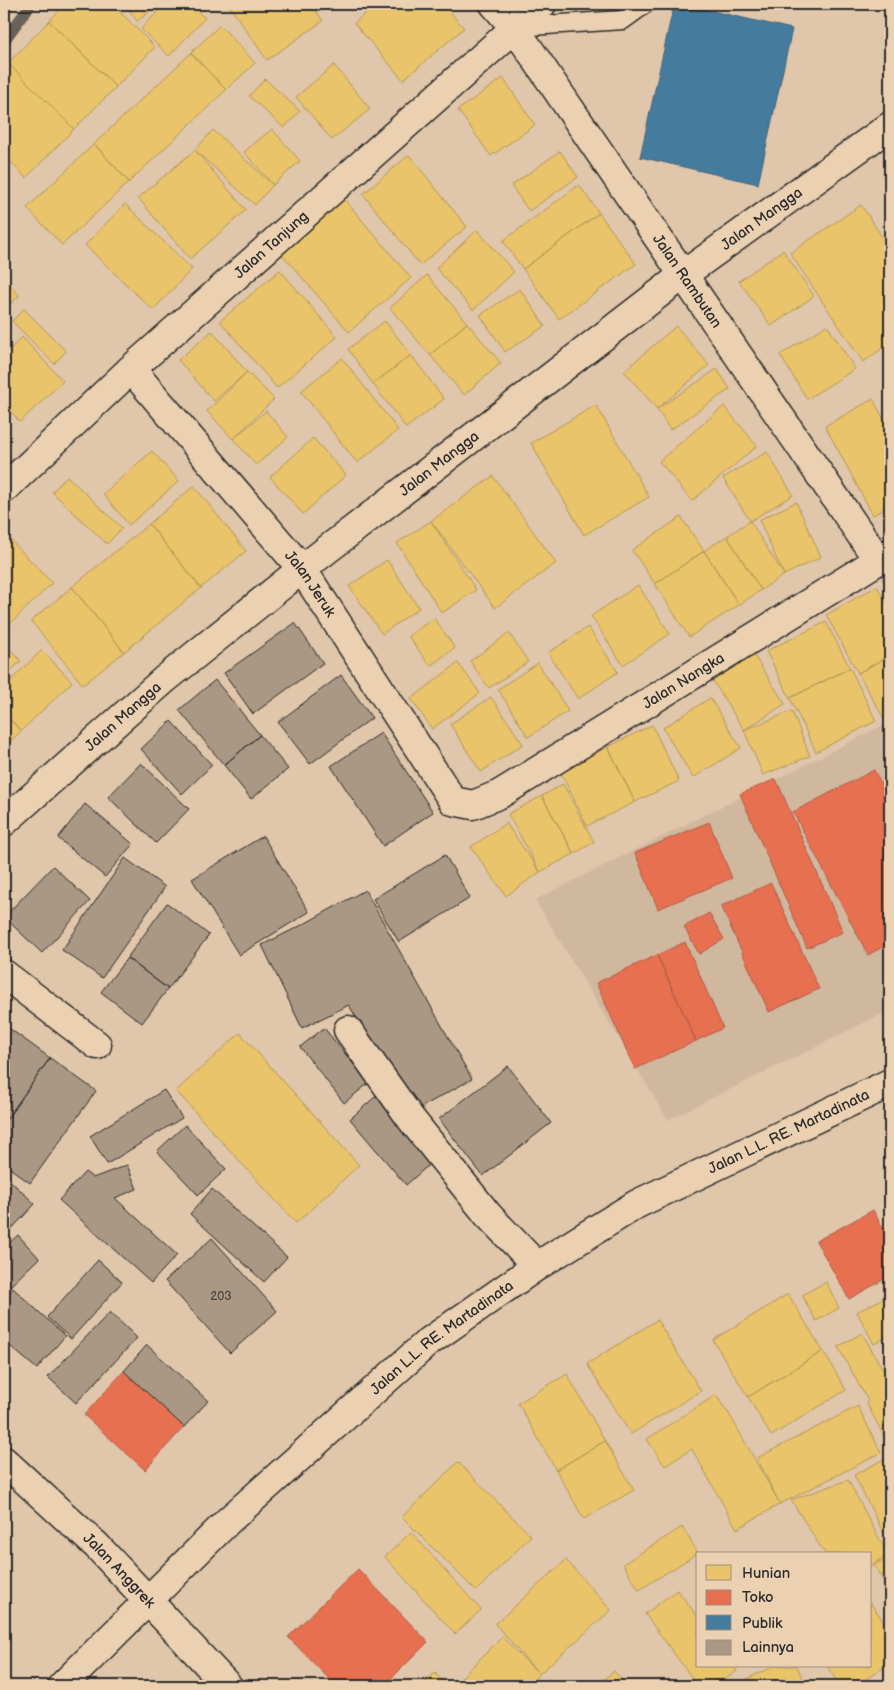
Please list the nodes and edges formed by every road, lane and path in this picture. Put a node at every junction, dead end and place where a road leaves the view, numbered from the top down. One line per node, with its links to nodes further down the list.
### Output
1 (494, 4): 4 (street, Jalan Rambutan)
2 (542, 4): 4 (street, Jalan Tanjung)
3 (645, 4): 4 (lane)
4 (514, 27): 6 (street, Jalan Rambutan); 7 (street, Jalan Tanjung)
5 (890, 126): 6 (street, Jalan Mangga)
6 (683, 275): 9 (street, Jalan Rambutan); 10 (street, Jalan Mangga)
7 (131, 369): 8 (street, Jalan Tanjung); 10 (street, Jalan Jeruk)
8 (4, 489)
9 (884, 556): 11 (street, Jalan Nangka)
10 (302, 569): 11 (street, Jalan Jeruk); 12 (street, Jalan Mangga)
11 (473, 805)
12 (4, 822)
13 (4, 974): 15 (street)
14 (348, 1030): 17 (street)
15 (97, 1045)
16 (890, 1083): 17 (street, Jalan L.L. RE. Martadinata)
17 (537, 1266): 19 (street, Jalan L.L. RE. Martadinata)
18 (4, 1461): 19 (street, Jalan Anggrek)
19 (149, 1601): 20 (street, Jalan L.L. RE. Martadinata); 21 (street, Jalan Anggrek)
20 (62, 1686)
21 (228, 1686)

